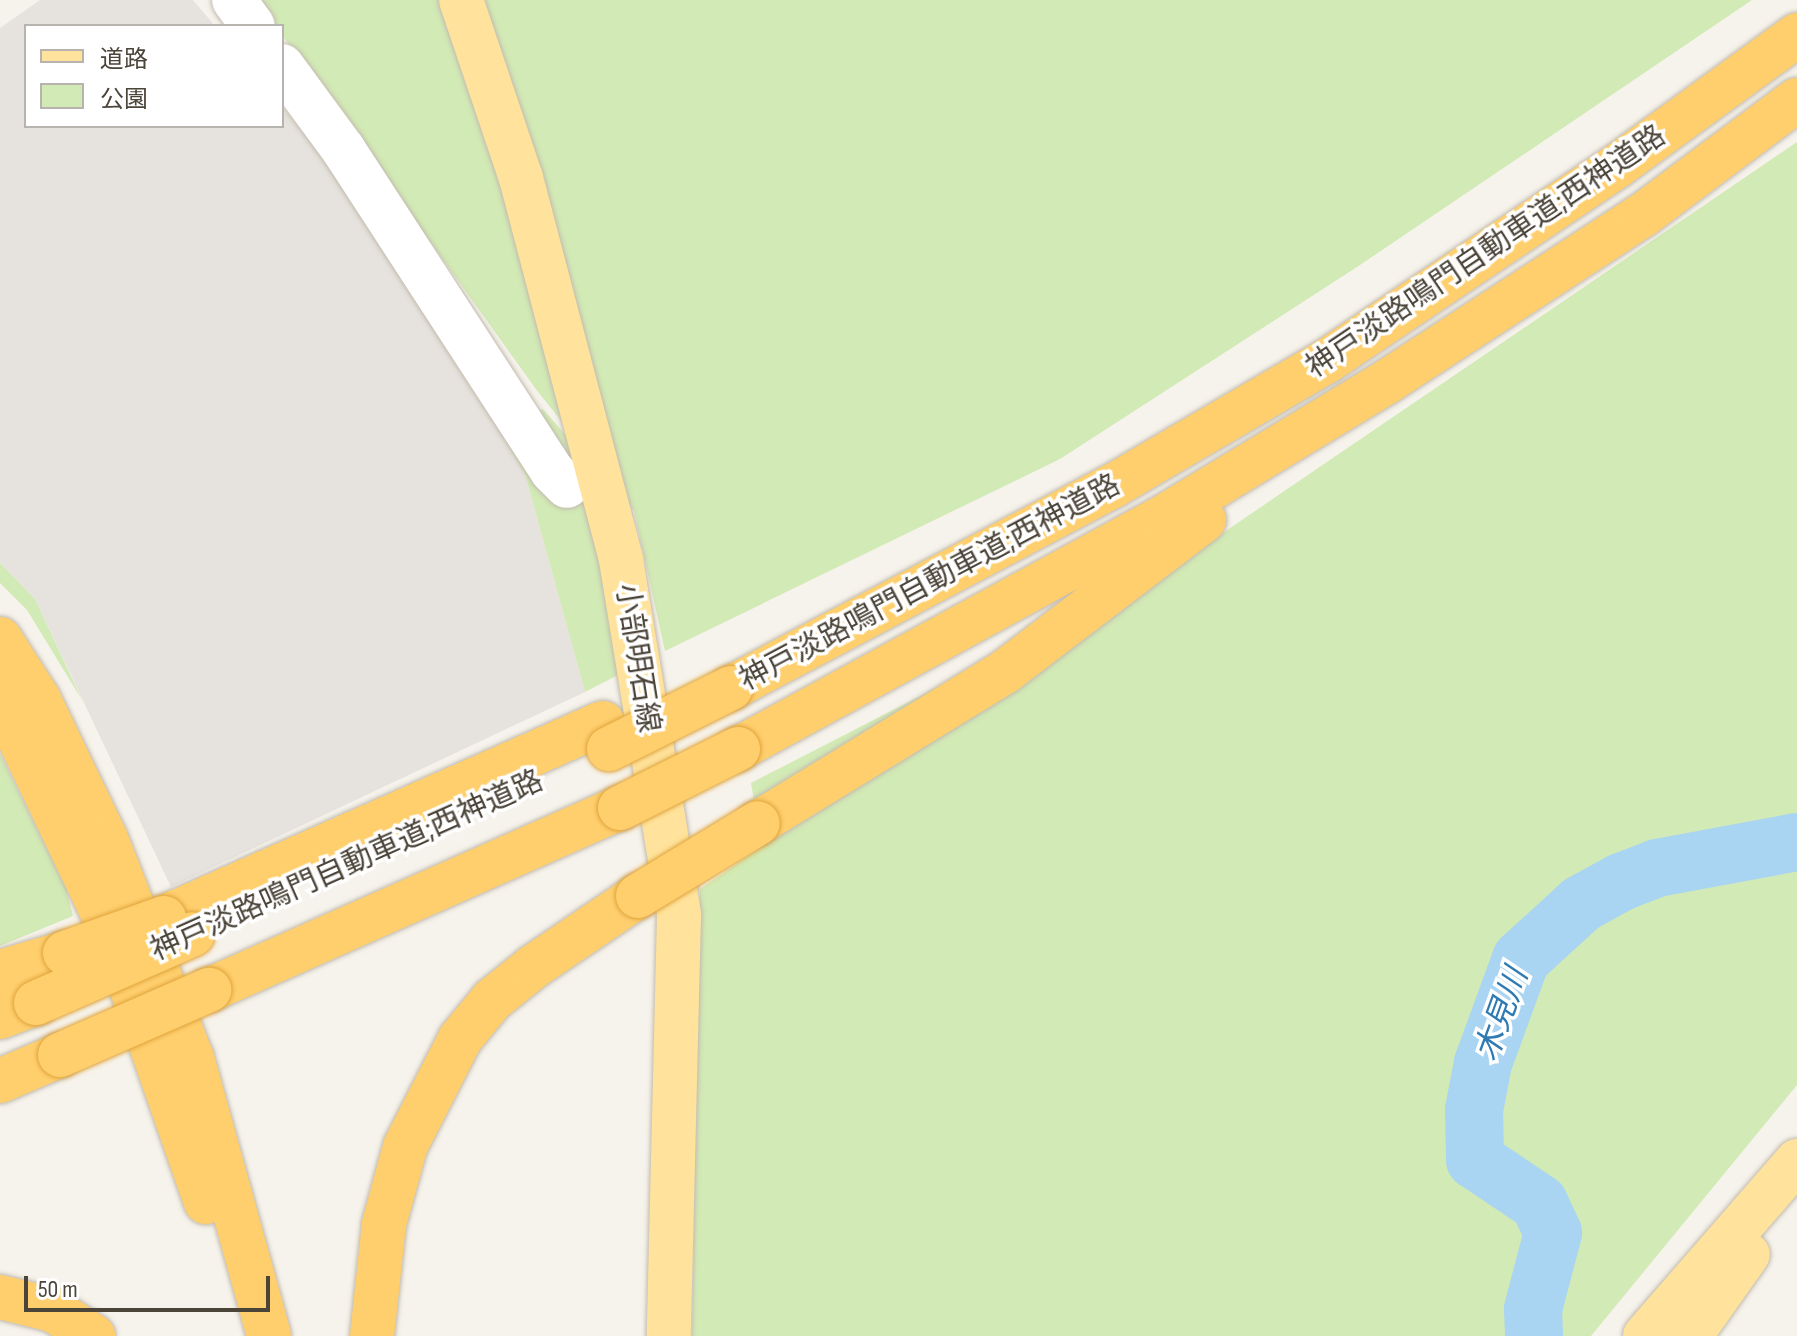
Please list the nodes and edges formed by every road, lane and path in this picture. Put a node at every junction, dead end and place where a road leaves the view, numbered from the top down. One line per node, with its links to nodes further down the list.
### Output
1 (234, 0): 3 (lane)
2 (461, 0): 22 (main road, 小部明石線)
3 (252, 24)
4 (1797, 35): 11 (highway, 神戸淡路鳴門自動車道;西神道路, bridge)
5 (284, 69): 8 (lane)
6 (1797, 100): 7 (highway, 神戸淡路鳴門自動車道;西神道路)
7 (1388, 381): 14 (highway, 神戸淡路鳴門自動車道;西神道路, bridge); 21 (highway, bridge)
8 (567, 486)
9 (0, 639): 20 (highway)
10 (0, 698): 19 (highway)
11 (179, 926): 12 (highway, bridge); 13 (highway, 神戸淡路鳴門自動車道;西神道路, bridge)
12 (0, 972)
13 (18, 1010)
14 (0, 1081)
15 (1797, 1161): 23 (main road)
16 (1797, 1178): 24 (main road)
17 (0, 1297): 18 (highway)
18 (93, 1336)
19 (238, 1336)
20 (269, 1336)
21 (372, 1336)
22 (669, 1336)
23 (1645, 1336)
24 (1690, 1336)

